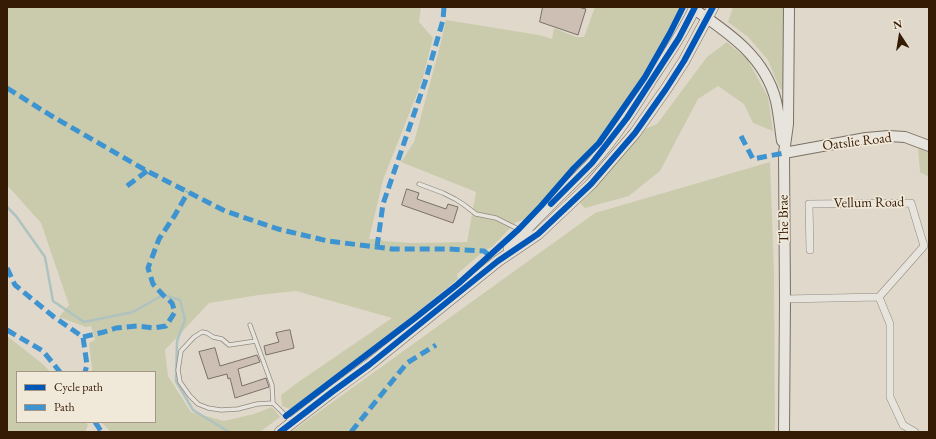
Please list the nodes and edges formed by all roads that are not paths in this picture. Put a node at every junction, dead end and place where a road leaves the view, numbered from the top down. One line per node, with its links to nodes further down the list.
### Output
1 (713, 7): 4 (main road)
2 (789, 7): 6 (main road, The Brae)
3 (695, 8): 4 (main road); 8 (main road)
4 (707, 18): 6 (main road); 11 (main road)
5 (929, 146): 6 (main road, Oatslie Road)
6 (784, 153): 13 (main road, The Brae)
7 (419, 184): 8 (lane)
8 (523, 231): 11 (main road)
9 (926, 246): 10 (street, Vellum Road); 12 (street, Vellum Road)
10 (810, 250)
11 (498, 261): 17 (main road)
12 (879, 297): 13 (street); 20 (street)
13 (785, 299): 19 (main road, The Brae)
14 (250, 325): 15 (lane)
15 (256, 340): 16 (lane); 16 (lane)
16 (273, 403): 17 (lane)
17 (293, 423): 18 (main road)
18 (280, 432)
19 (784, 432)
20 (915, 432)

